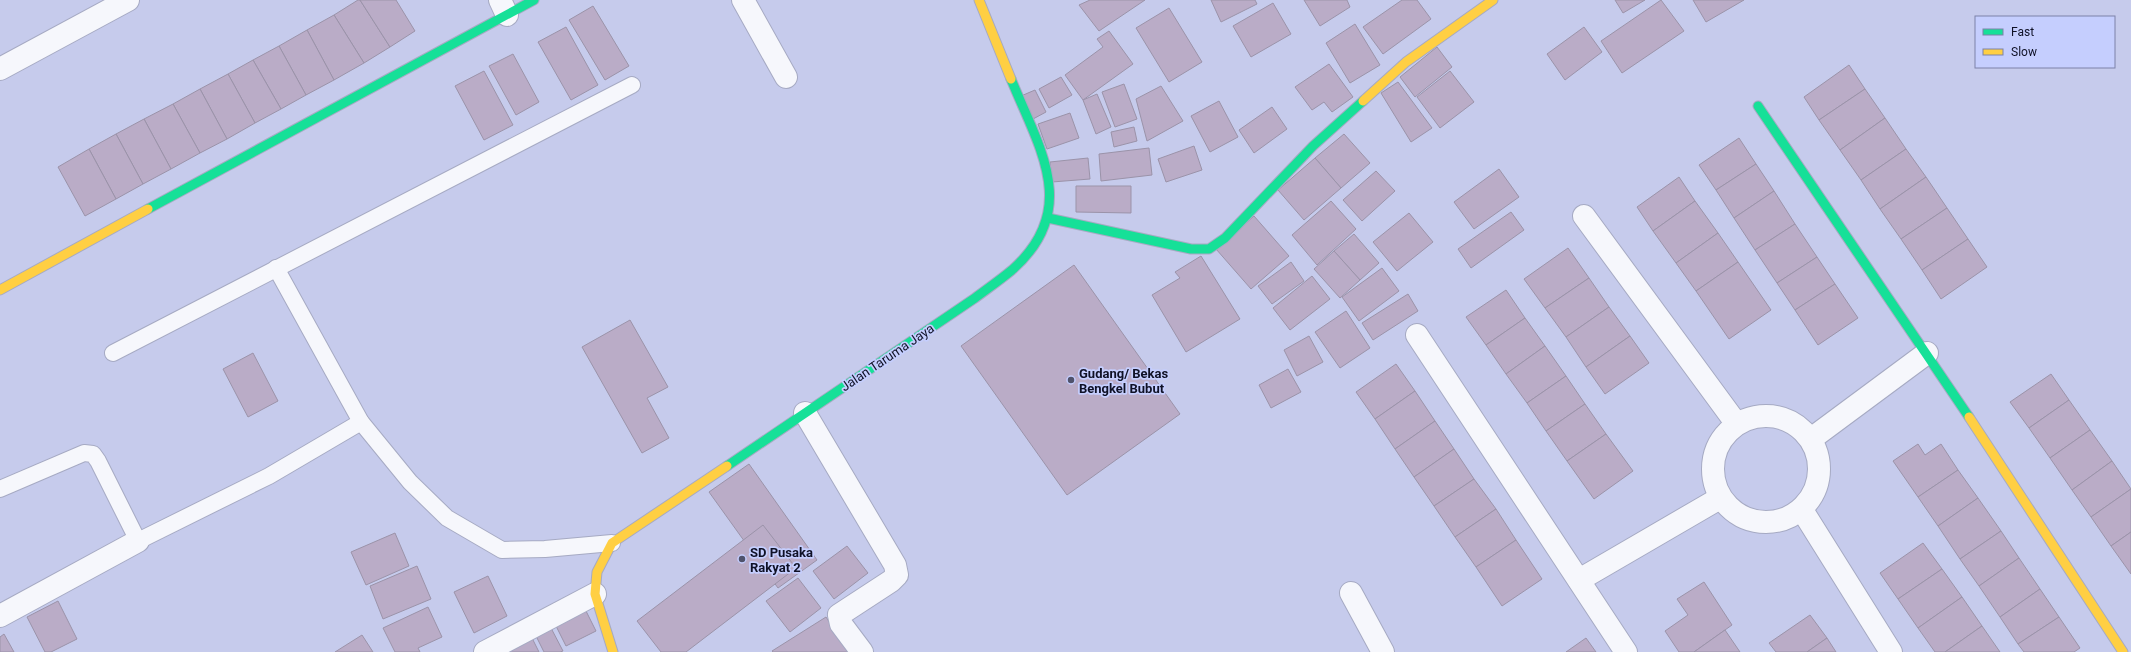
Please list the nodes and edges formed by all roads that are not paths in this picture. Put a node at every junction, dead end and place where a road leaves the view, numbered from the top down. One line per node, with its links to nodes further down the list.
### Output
1 (128, 0): 6 (street)
2 (534, 0): 7 (street)
3 (744, 0): 9 (street)
4 (979, 0): 13 (street, Jalan Taruma Jaya)
5 (1493, 0): 13 (street)
6 (100, 7): 8 (street)
7 (503, 7): 15 (street)
8 (0, 69)
9 (786, 77)
10 (632, 85): 14 (lane)
11 (1758, 106): 18 (street)
12 (1584, 216): 21 (street)
13 (1048, 218): 19 (street, Jalan Taruma Jaya)
14 (276, 268): 17 (lane); 20 (lane)
15 (2, 284)
16 (1417, 335): 28 (street)
17 (113, 353)
18 (1927, 353): 22 (street); 38 (street)
19 (805, 413): 27 (street, Jalan Taruma Jaya); 34 (street)
20 (361, 422): 26 (lane); 27 (lane)
21 (1736, 423): 22 (street); 24 (street)
22 (1811, 439): 25 (street)
23 (0, 489): 26 (lane)
24 (1720, 498): 25 (street); 28 (street)
25 (1802, 510): 37 (street)
26 (138, 541): 31 (street)
27 (612, 543): 30 (street, Jalan Taruma Jaya)
28 (1579, 580): 36 (street)
29 (1351, 593): 35 (street)
30 (595, 594): 32 (street); 33 (street, Jalan Taruma Jaya)
31 (0, 616)
32 (484, 652)
33 (613, 652)
34 (862, 652)
35 (1383, 652)
36 (1626, 652)
37 (1891, 652)
38 (2123, 652)

